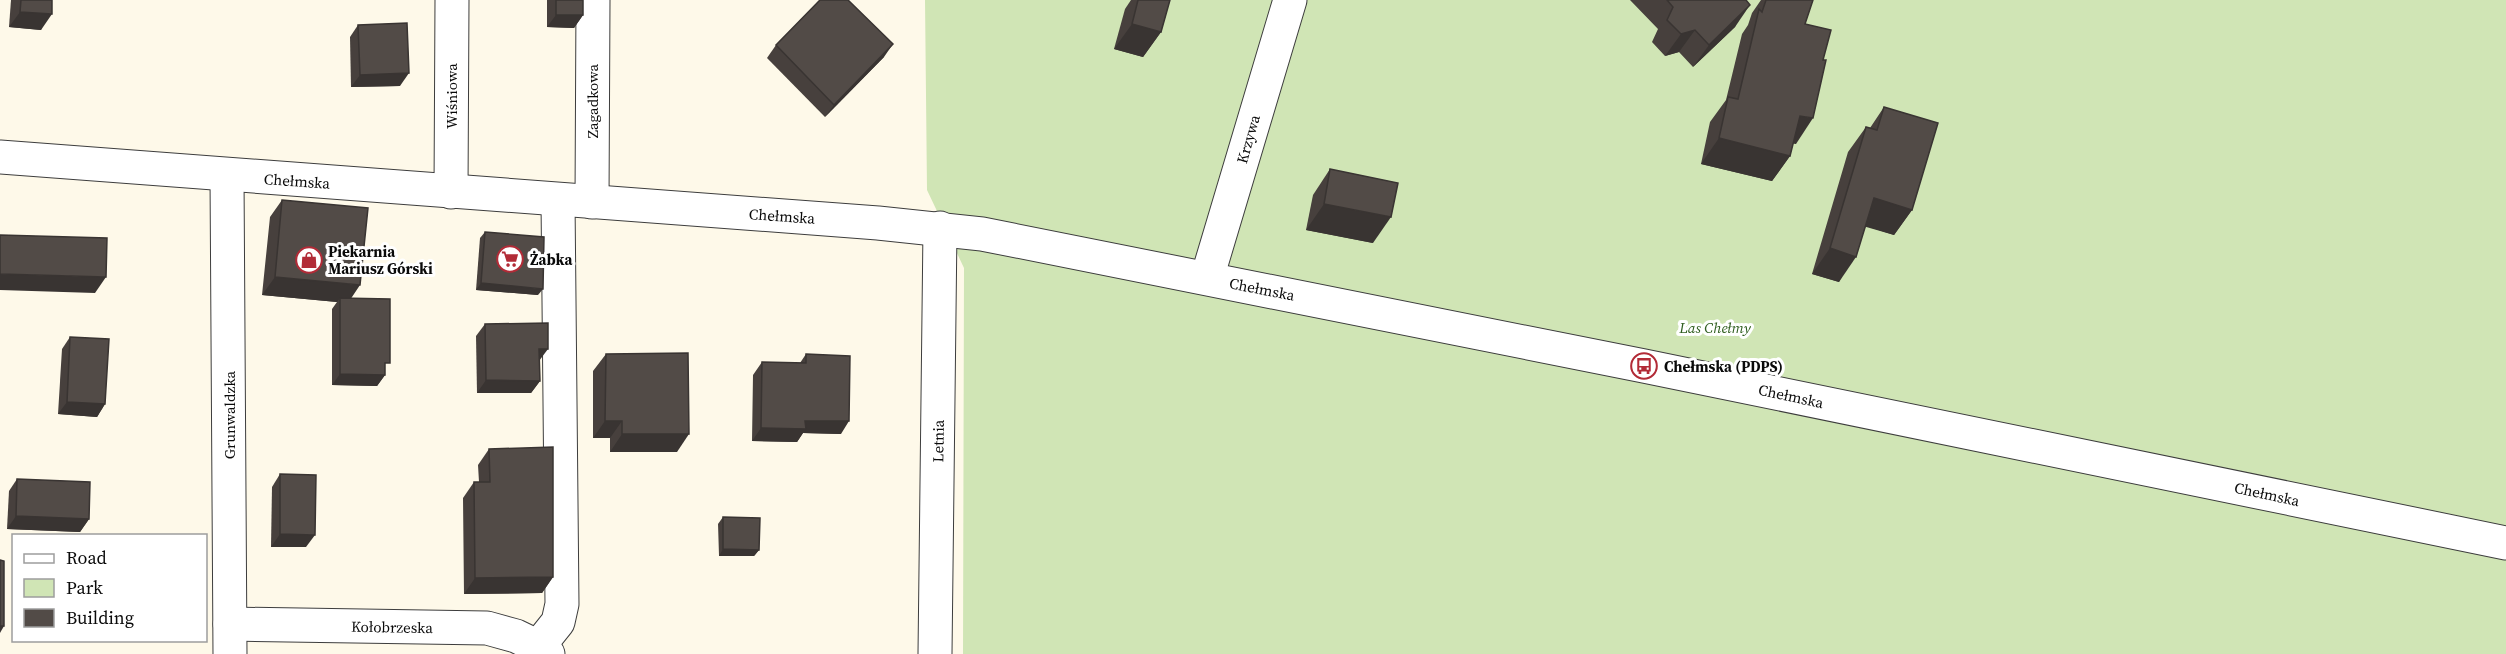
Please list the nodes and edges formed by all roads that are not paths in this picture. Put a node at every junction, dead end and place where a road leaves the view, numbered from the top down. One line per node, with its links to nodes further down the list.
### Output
1 (452, 0): 6 (street, Wiśniowa)
2 (592, 0): 8 (street, Zagadkowa)
3 (1290, 0): 10 (street, Krzywa)
4 (0, 158): 5 (street, Chełmska)
5 (227, 176): 6 (street, Chełmska); 12 (street, Grunwaldzka)
6 (451, 192): 7 (street, Chełmska)
7 (558, 200): 8 (street, Chełmska); 13 (street)
8 (592, 202): 9 (street, Chełmska)
9 (940, 228): 10 (street, Chełmska); 14 (street, Letnia)
10 (1207, 278): 11 (street, Chełmska)
11 (2506, 543)
12 (230, 639): 13 (street, Kołobrzeska)
13 (543, 650)
14 (935, 654)

